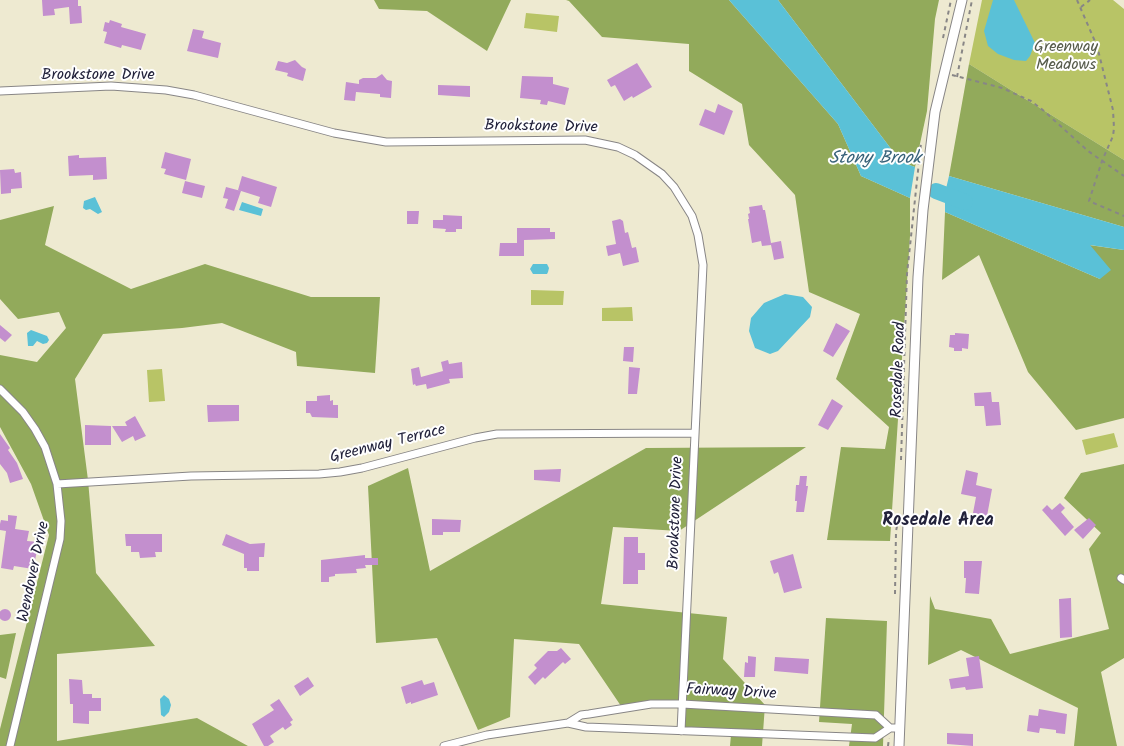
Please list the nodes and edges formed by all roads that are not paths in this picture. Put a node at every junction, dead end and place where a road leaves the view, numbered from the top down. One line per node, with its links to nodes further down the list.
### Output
1 (962, 0): 8 (street, Rosedale Road)
2 (0, 91): 4 (street, Brookstone Drive)
3 (0, 389): 5 (street, Wendover Drive)
4 (694, 433): 5 (street, Greenway Terrace); 6 (street, Brookstone Drive)
5 (58, 484): 10 (street, Wendover Drive)
6 (682, 704): 7 (street, Fairway Drive); 8 (street, Fairway Drive); 9 (street, Brookstone Drive)
7 (568, 722): 9 (street, Fairway Drive); 11 (street, Fairway Drive)
8 (895, 728): 9 (street, Fairway Drive); 12 (street, Rosedale Road)
9 (681, 731)
10 (10, 746)
11 (444, 746)
12 (899, 746)

